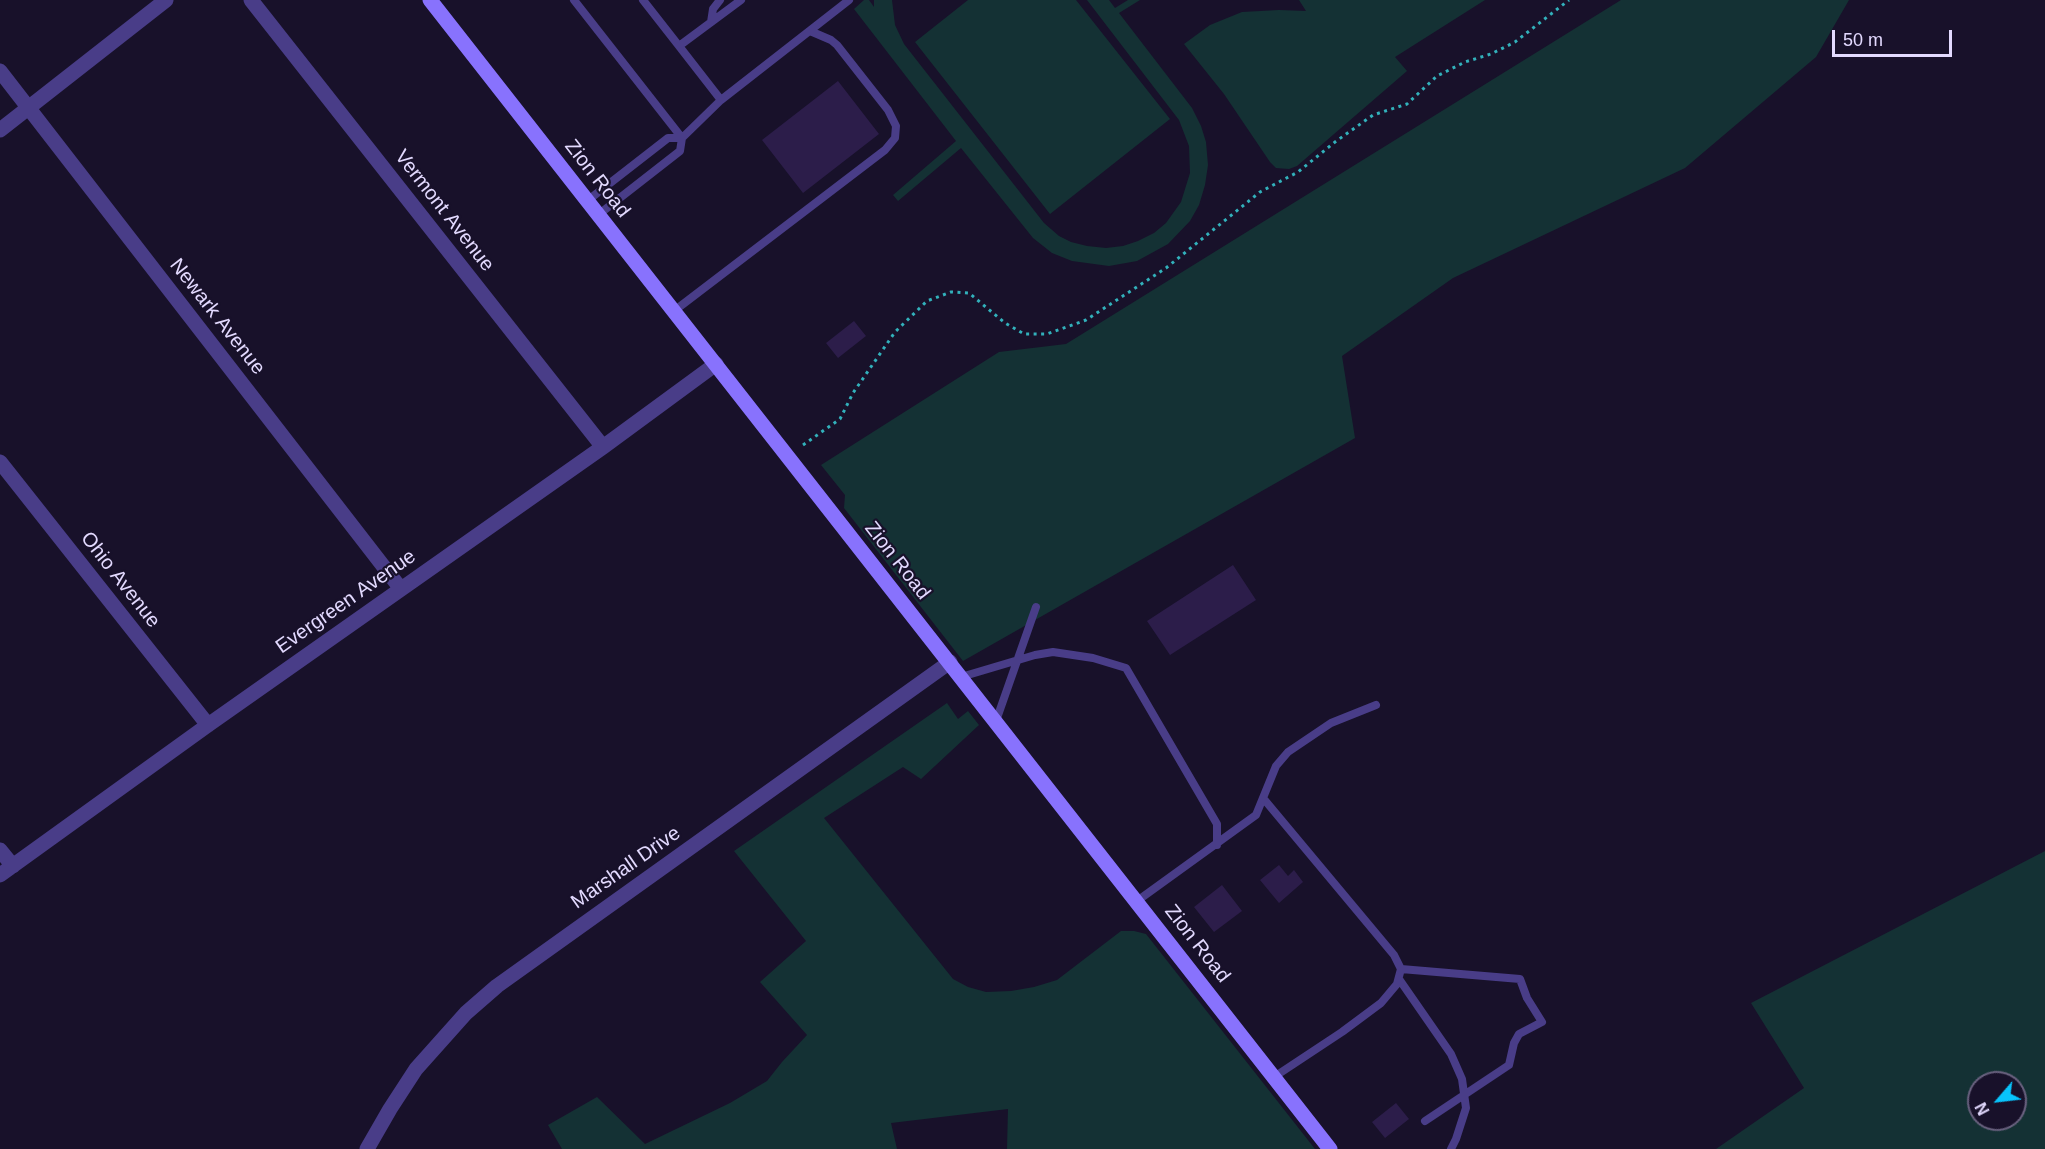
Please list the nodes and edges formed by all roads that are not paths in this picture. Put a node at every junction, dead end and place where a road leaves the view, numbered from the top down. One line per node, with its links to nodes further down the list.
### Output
1 (166, 0): 14 (street)
2 (252, 0): 21 (street, Vermont Avenue)
3 (430, 0): 17 (street, Zion Road)
4 (574, 0): 16 (lane)
5 (643, 0): 11 (lane)
6 (720, 0): 9 (lane)
7 (741, 0): 9 (lane)
8 (849, 0): 10 (lane)
9 (711, 22): 11 (lane)
10 (810, 30): 13 (lane); 19 (lane)
11 (679, 46): 13 (lane)
12 (0, 71): 14 (street, Newark Avenue)
13 (721, 100): 16 (lane)
14 (28, 108): 15 (street); 23 (street, Newark Avenue)
15 (0, 130)
16 (682, 138): 17 (lane); 18 (lane)
17 (588, 201): 18 (street, Zion Road)
18 (598, 214): 19 (street, Zion Road)
19 (674, 311): 20 (street, Zion Road)
20 (716, 364): 21 (street, Evergreen Avenue); 26 (street, Zion Road)
21 (603, 447): 23 (street, Evergreen Avenue)
22 (0, 462): 30 (street, Ohio Avenue)
23 (401, 589): 30 (street, Evergreen Avenue)
24 (1036, 607): 25 (lane)
25 (1017, 661): 27 (lane); 29 (lane); 32 (lane)
26 (950, 662): 27 (street, Zion Road); 41 (street, Marshall Drive)
27 (962, 677): 29 (street, Zion Road)
28 (1376, 705): 31 (lane)
29 (996, 721): 35 (street, Zion Road)
30 (208, 725): 34 (street, Evergreen Avenue)
31 (1263, 798): 32 (lane); 36 (lane)
32 (1217, 845): 35 (lane)
33 (0, 850): 34 (street)
34 (6, 870)
35 (1137, 901): 38 (street, Zion Road)
36 (1401, 969): 37 (lane); 39 (lane)
37 (1399, 979): 38 (lane); 39 (lane)
38 (1274, 1077): 42 (street, Zion Road)
39 (1465, 1093): 40 (lane); 43 (lane)
40 (1425, 1121)
41 (368, 1149)
42 (1330, 1149)
43 (1451, 1149)

